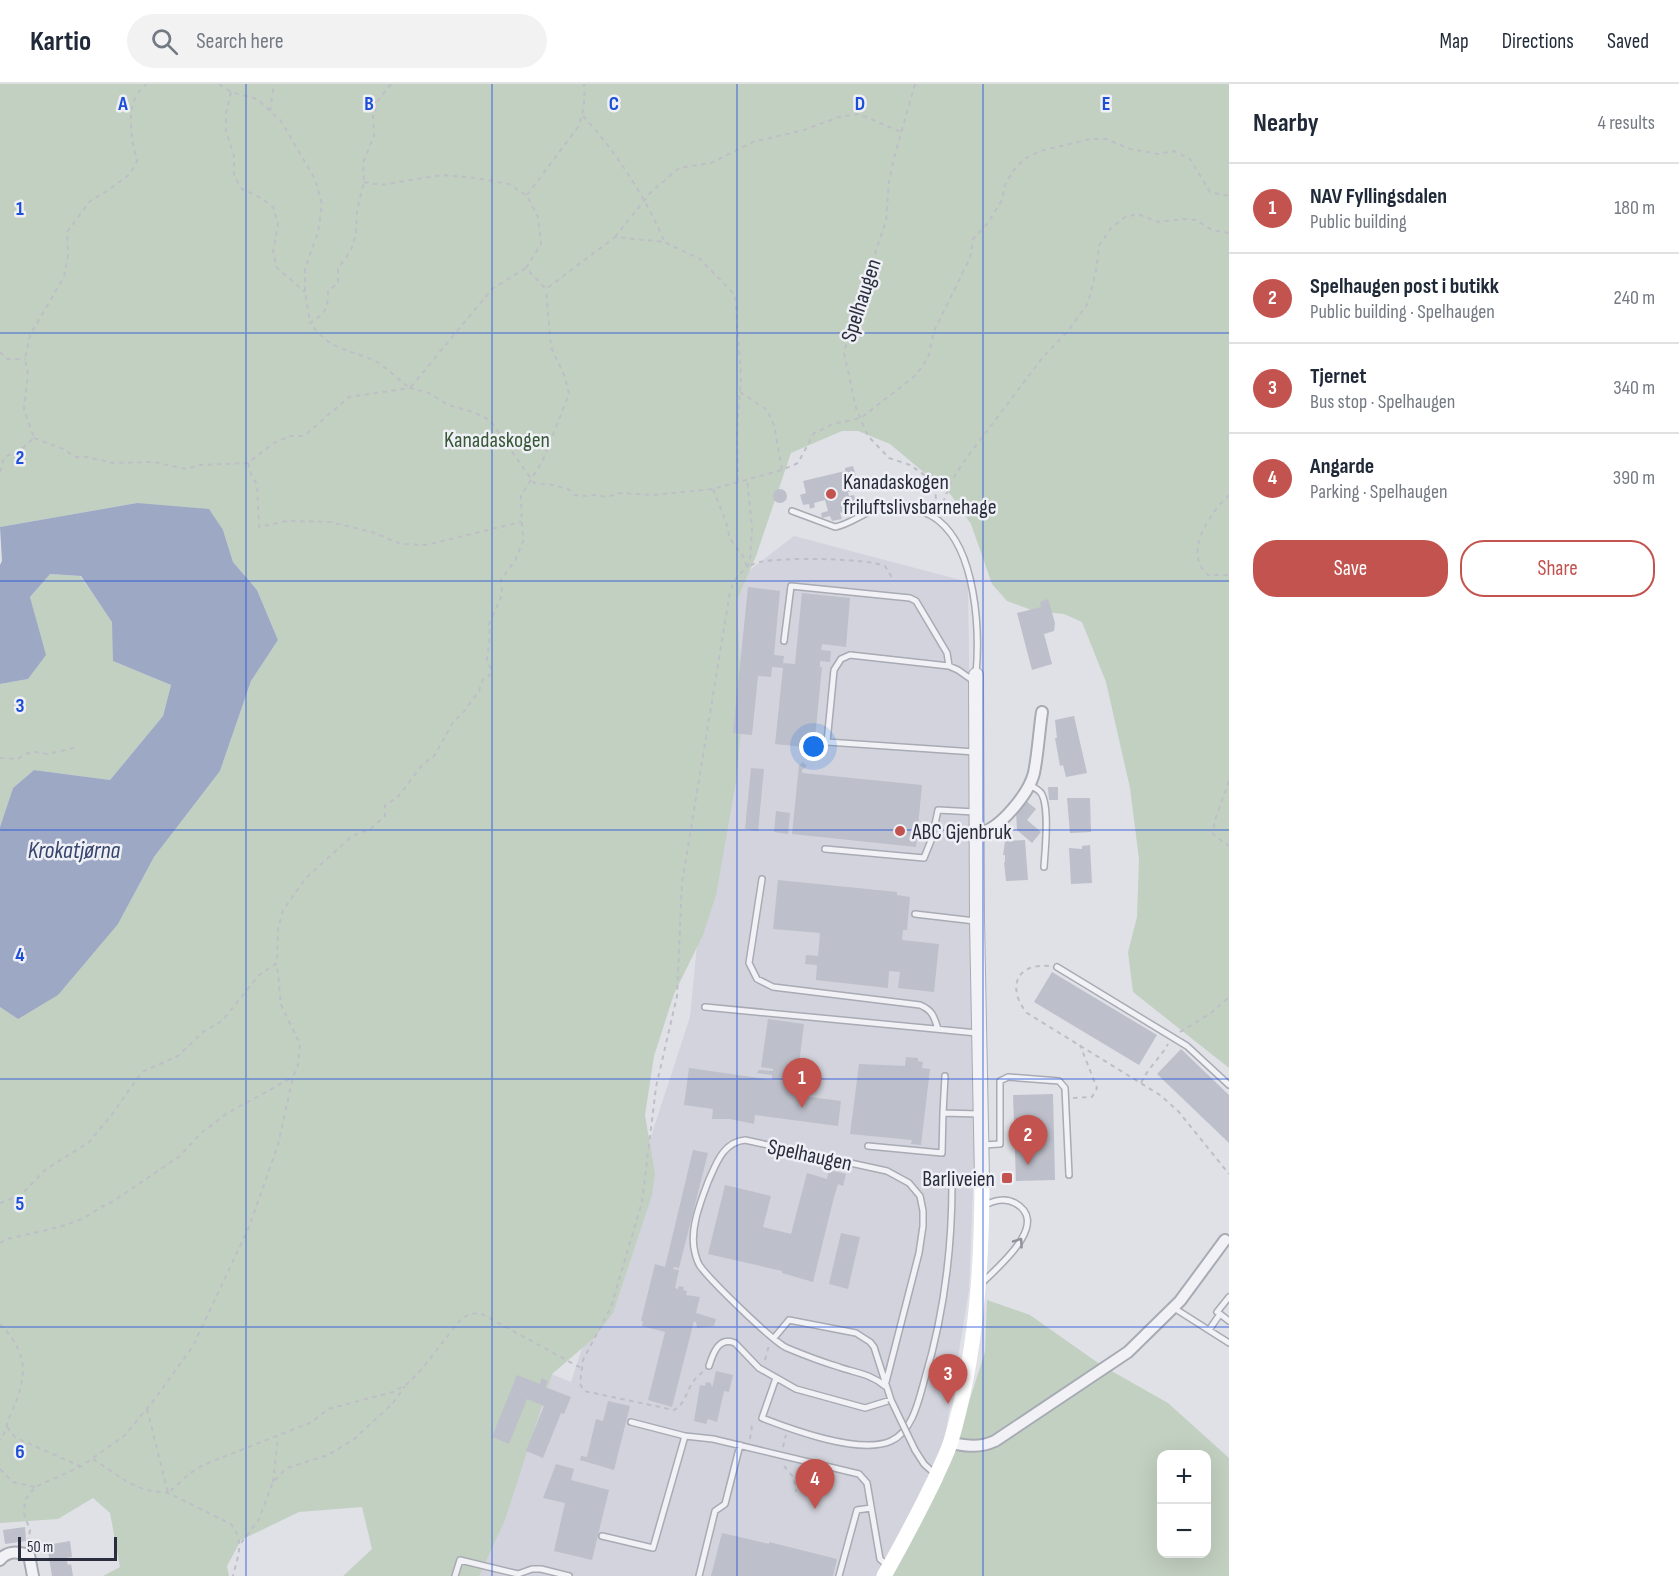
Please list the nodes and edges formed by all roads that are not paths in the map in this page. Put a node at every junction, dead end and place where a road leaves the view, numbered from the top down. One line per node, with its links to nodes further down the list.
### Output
1 (792, 511): 4 (lane)
2 (784, 641): 3 (lane)
3 (949, 666): 4 (lane); 6 (lane)
4 (976, 679): 6 (street)
5 (1042, 712): 7 (street)
6 (976, 752): 8 (street)
7 (1029, 785): 9 (street); 11 (lane)
8 (977, 812): 9 (street); 10 (lane)
9 (978, 833): 14 (street)
10 (825, 849)
11 (1044, 867)
12 (762, 879): 17 (lane)
13 (915, 914): 14 (lane)
14 (977, 921): 18 (street)
15 (1057, 967): 20 (lane)
16 (705, 1007): 17 (lane)
17 (938, 1029): 18 (lane)
18 (978, 1033): 22 (street)
19 (945, 1076): 21 (lane)
20 (1229, 1085)
21 (943, 1113): 22 (lane); 24 (lane)
22 (980, 1114): 23 (street)
23 (981, 1145): 25 (lane); 26 (street)
24 (868, 1146)
25 (1069, 1176)
26 (982, 1179): 28 (main road)
27 (952, 1184): 39 (lane)
28 (982, 1207): 30 (main road); 30 (lane, one-way to 28)
29 (1228, 1238): 32 (street)
30 (980, 1286): 44 (main road)
31 (1229, 1297): 33 (lane)
32 (1174, 1308): 35 (lane); 44 (street)
33 (1220, 1314): 34 (lane); 35 (lane)
34 (1229, 1321)
35 (1209, 1330): 37 (lane)
36 (774, 1338): 40 (lane, Spelhaugen); 40 (lane); 40 (lane, Spelhaugen)
37 (1229, 1343)
38 (709, 1366): 39 (lane)
39 (776, 1378): 41 (lane)
40 (885, 1386): 41 (lane)
41 (891, 1400): 46 (lane, bridge)
42 (631, 1422): 43 (lane)
43 (685, 1436): 45 (lane); 48 (lane)
44 (951, 1443): 46 (main road)
45 (740, 1445): 47 (lane); 54 (lane)
46 (937, 1475): 50 (main road)
47 (871, 1508): 50 (lane); 55 (lane)
48 (602, 1536)
49 (0, 1560): 51 (street)
50 (887, 1571)
51 (33, 1576)
52 (455, 1576): 53 (lane)
53 (569, 1576)
54 (699, 1576)
55 (838, 1576)

